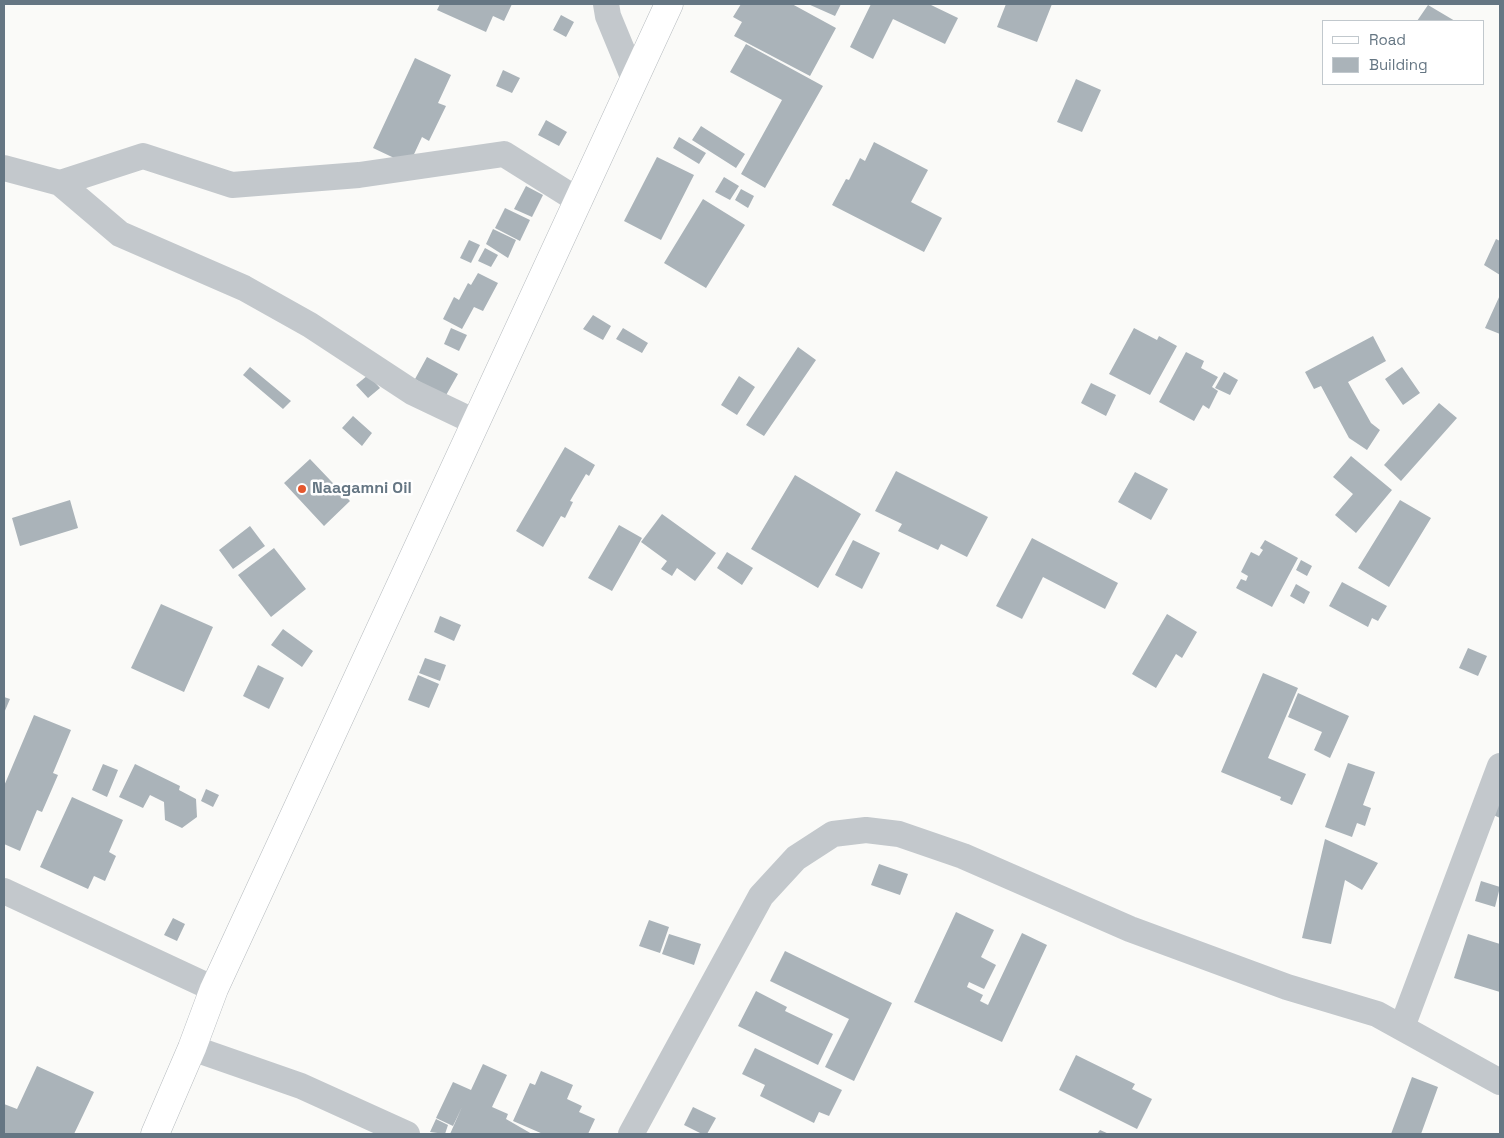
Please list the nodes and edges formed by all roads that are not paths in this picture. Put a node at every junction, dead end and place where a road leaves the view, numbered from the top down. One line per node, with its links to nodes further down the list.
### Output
1 (606, 4): 3 (street)
2 (669, 4): 3 (main road)
3 (634, 78): 6 (main road)
4 (4, 168): 5 (street)
5 (60, 184): 6 (street); 7 (street)
6 (579, 200): 7 (main road)
7 (475, 422): 10 (main road)
8 (1500, 766): 11 (street)
9 (4, 891): 10 (street)
10 (214, 989): 12 (main road)
11 (1402, 1027): 13 (street); 16 (street)
12 (192, 1048): 14 (main road); 15 (street)
13 (1500, 1082)
14 (155, 1134)
15 (407, 1134)
16 (631, 1134)

